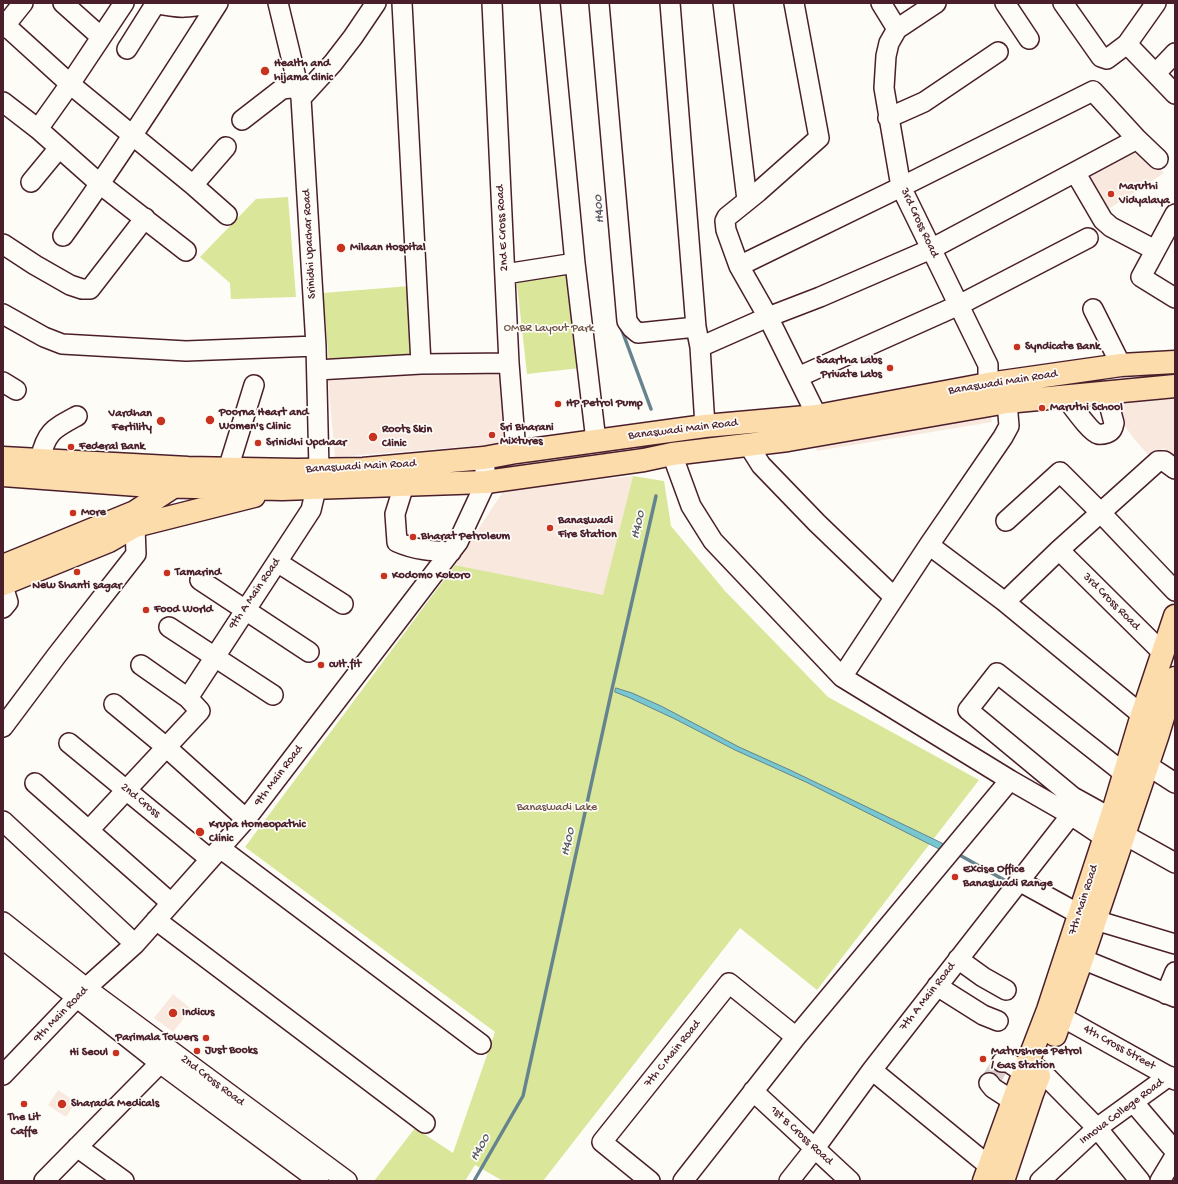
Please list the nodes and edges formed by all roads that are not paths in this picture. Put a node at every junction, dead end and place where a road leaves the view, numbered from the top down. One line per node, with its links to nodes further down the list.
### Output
1 (24, 3): 21 (street)
2 (63, 3): 23 (street)
3 (124, 3): 23 (street)
4 (156, 3): 5 (street); 26 (street)
5 (212, 3)
6 (218, 3): 37 (street)
7 (278, 3): 31 (street, Srinidhi Upachar Road)
8 (376, 3): 31 (street)
9 (402, 3): 70 (street)
10 (492, 3): 59 (street, 2nd E Cross Road)
11 (550, 3): 57 (street)
12 (599, 3): 65 (street)
13 (670, 3): 65 (street)
14 (723, 3): 47 (street)
15 (794, 3): 47 (street)
16 (881, 3): 22 (street)
17 (936, 3): 22 (street)
18 (1005, 3): 24 (street)
19 (1156, 3): 25 (street)
20 (1068, 6): 25 (street)
21 (4, 27): 30 (street)
22 (897, 29): 34 (street, 3rd Cross Road)
23 (101, 38): 30 (street)
24 (1029, 39)
25 (1127, 44): 29 (street)
26 (127, 49)
27 (998, 52): 34 (street)
28 (1175, 53): 29 (street)
29 (1156, 73): 32 (street)
30 (70, 84): 36 (street); 37 (street)
31 (300, 92): 35 (street); 66 (street, Srinidhi Upachar Road)
32 (1175, 94)
33 (3, 102): 36 (street)
34 (888, 118): 46 (street, 3rd Cross Road)
35 (242, 120)
36 (38, 129): 40 (street)
37 (132, 136): 44 (street); 45 (street)
38 (1136, 139): 41 (street); 42 (street); 46 (street)
39 (226, 147): 45 (street)
40 (59, 148): 43 (street); 44 (street)
41 (1158, 160)
42 (1075, 172): 54 (street); 55 (street)
43 (31, 182)
44 (100, 184): 50 (street); 51 (street)
45 (192, 185): 49 (street)
46 (902, 187): 54 (street, 3rd Cross Road); 58 (street)
47 (747, 200): 58 (street)
48 (1175, 214): 55 (street)
49 (227, 215)
50 (144, 218): 53 (street); 56 (street)
51 (63, 236)
52 (1088, 238): 61 (street)
53 (3, 244)
54 (931, 249): 61 (street, 3rd Cross Road); 64 (street)
55 (1155, 250): 60 (street)
56 (186, 252)
57 (575, 263): 59 (street); 83 (street)
58 (739, 266): 64 (street)
59 (505, 274): 69 (street, 2nd E Cross Road)
60 (1175, 298)
61 (960, 305): 73 (street); 75 (street, 3rd Cross Road)
62 (1093, 309): 71 (street)
63 (3, 314): 66 (street)
64 (768, 317): 67 (street); 73 (street)
65 (696, 327): 67 (street)
66 (316, 346): 72 (street, Srinidhi Upachar Road)
67 (700, 347): 82 (street)
68 (1175, 362): 71 (main road, Banaswadi Main Road)
69 (509, 363): 70 (street); 85 (street, 2nd E Cross Road)
70 (421, 364): 72 (street)
71 (1121, 365): 75 (main road, Banaswadi Main Road)
72 (317, 370): 94 (street, Srinidhi Upachar Road)
73 (798, 377): 81 (street)
74 (254, 384): 91 (street)
75 (988, 384): 81 (main road, Banaswadi Main Road)
76 (1175, 386): 77 (main road, Banaswadi Main Road)
77 (1106, 393): 78 (main road, Banaswadi Main Road); 78 (street)
78 (1065, 397): 79 (main road, Banaswadi Main Road)
79 (1007, 402): 84 (main road, Banaswadi Main Road); 103 (street)
80 (77, 416): 89 (street)
81 (817, 416): 82 (main road, Banaswadi Main Road)
82 (705, 426): 83 (main road, Banaswadi Main Road)
83 (596, 441): 85 (main road, Banaswadi Main Road)
84 (749, 446): 86 (main road, Banaswadi Main Road); 111 (street)
85 (516, 452): 88 (main road, Banaswadi Main Road)
86 (672, 454): 96 (main road, Banaswadi Main Road); 122 (street)
87 (3, 458): 89 (main road, Banaswadi Main Road)
88 (484, 458): 94 (main road, Banaswadi Main Road); 96 (street, 9th Main Road)
89 (40, 460): 90 (main road, Banaswadi Main Road)
90 (188, 468): 91 (main road, Banaswadi Main Road); 98 (main road, Banaswadi Main Road)
91 (228, 469): 94 (main road, Banaswadi Main Road)
92 (1175, 469): 100 (street)
93 (3, 475): 95 (main road, Banaswadi Main Road)
94 (318, 479): 97 (main road, Banaswadi Main Road); 99 (main road, Banaswadi Main Road); 106 (street, 9th A Main Road)
95 (113, 482): 98 (main road, Banaswadi Main Road); 101 (main road)
96 (486, 482): 97 (main road, Banaswadi Main Road); 105 (street, 9th Main Road)
97 (404, 485): 105 (street)
98 (173, 487): 99 (main road, Banaswadi Main Road); 101 (main road, Banaswadi Main Road)
99 (282, 489): 101 (main road, Banaswadi Main Road)
100 (1100, 512): 102 (street); 104 (street); 110 (street)
101 (135, 519): 107 (main road, Banaswadi Main Road); 109 (main road, Banaswadi Main Road); 128 (street)
102 (1006, 520)
103 (929, 545): 111 (street); 112 (street)
104 (1058, 550): 112 (street); 119 (street, 3rd Cross Road)
105 (451, 552): 138 (street, 9th Main Road)
106 (277, 562): 113 (street); 115 (street, 9th A Main Road)
107 (3, 566)
108 (200, 580): 115 (street)
109 (3, 585): 114 (street)
110 (1175, 591)
111 (894, 597): 122 (street)
112 (1005, 602): 127 (street)
113 (343, 604)
114 (3, 608)
115 (245, 610): 118 (street); 120 (street, 9th A Main Road)
116 (1175, 616): 119 (main road, 7th Main Road)
117 (169, 627): 120 (street)
118 (309, 652)
119 (1163, 653): 127 (main road, 7th Main Road)
120 (214, 656): 124 (street); 125 (street, 9th A Main Road)
121 (141, 665): 125 (street)
122 (842, 677): 133 (street)
123 (1174, 687): 131 (main road, 7th Main Road)
124 (273, 695)
125 (188, 698): 130 (street)
126 (114, 704): 130 (street)
127 (1142, 715): 132 (main road, 7th Main Road)
128 (3, 727)
129 (69, 743): 136 (street, 2nd Cross)
130 (166, 748): 136 (street); 138 (street)
131 (1147, 765): 135 (street); 141 (main road, 7th Main Road)
132 (1125, 774): 141 (main road, 7th Main Road); 141 (street)
133 (1010, 780): 137 (street); 161 (street)
134 (35, 783): 140 (street)
135 (1175, 783)
136 (126, 790): 140 (street); 142 (street, 2nd Cross)
137 (1071, 815): 141 (street); 144 (street, 7th A Main Road)
138 (246, 819): 142 (street, 9th Main Road)
139 (3, 821): 150 (street)
140 (89, 830): 145 (street)
141 (1114, 835): 143 (street); 146 (main road, 7th Main Road)
142 (215, 854): 145 (street, 9th Main Road); 162 (street, 2nd Cross)
143 (1175, 863)
144 (1019, 881): 146 (street); 152 (street, 7th A Main Road)
145 (171, 903): 147 (street, 9th Main Road)
146 (1087, 917): 151 (street); 153 (main road, 7th Main Road); 165 (main road, 7th Main Road)
147 (156, 920): 150 (street, 9th Main Road); 173 (street)
148 (3, 922): 157 (street, 2nd Cross Road)
149 (3, 939): 157 (street, 2nd Cross Road)
150 (135, 944): 157 (street, 9th Main Road)
151 (1175, 944)
152 (958, 959): 155 (street, 7th A Main Road); 156 (street)
153 (1082, 959): 158 (street); 159 (main road, 7th Main Road)
154 (1175, 972): 158 (street)
155 (937, 986): 160 (street); 166 (street, 7th A Main Road)
156 (1006, 990)
157 (82, 993): 163 (street, 2nd Cross Road); 167 (street, 9th Main Road)
158 (1171, 996)
159 (1062, 1017): 165 (main road, 7th Main Road); 168 (street, 4th Cross Street)
160 (998, 1021)
161 (796, 1036): 170 (street); 184 (street, 7th C Main Road)
162 (481, 1044)
163 (166, 1057): 175 (street); 182 (street, 2nd Cross Road); 183 (street, 2nd Cross Road)
164 (1002, 1062): 165 (street)
165 (1031, 1069): 171 (main road, 7th Main Road); 174 (street); 179 (main road, 7th Main Road)
166 (872, 1070): 176 (street, 7th A Main Road); 179 (street)
167 (3, 1075)
168 (1172, 1078): 172 (street, Innova College Road)
169 (989, 1083): 171 (street)
170 (753, 1091): 176 (street, 1st B Cross Road); 185 (street)
171 (1013, 1101): 179 (main road, 7th Main Road)
172 (1134, 1102): 174 (street, Innova College Road); 177 (street)
173 (425, 1123)
174 (1097, 1128): 188 (street, Innova College Road); 189 (street)
175 (77, 1147): 180 (street); 181 (street)
176 (815, 1148): 186 (street, 7th A Main Road); 187 (street, 1st B Cross Road)
177 (1175, 1152)
178 (1175, 1156): 190 (street)
179 (992, 1176)
180 (44, 1181)
181 (124, 1181)
182 (319, 1181)
183 (347, 1181)
184 (650, 1181)
185 (683, 1181)
186 (789, 1181)
187 (850, 1181)
188 (1040, 1181)
189 (1140, 1181)
190 (1160, 1181)

